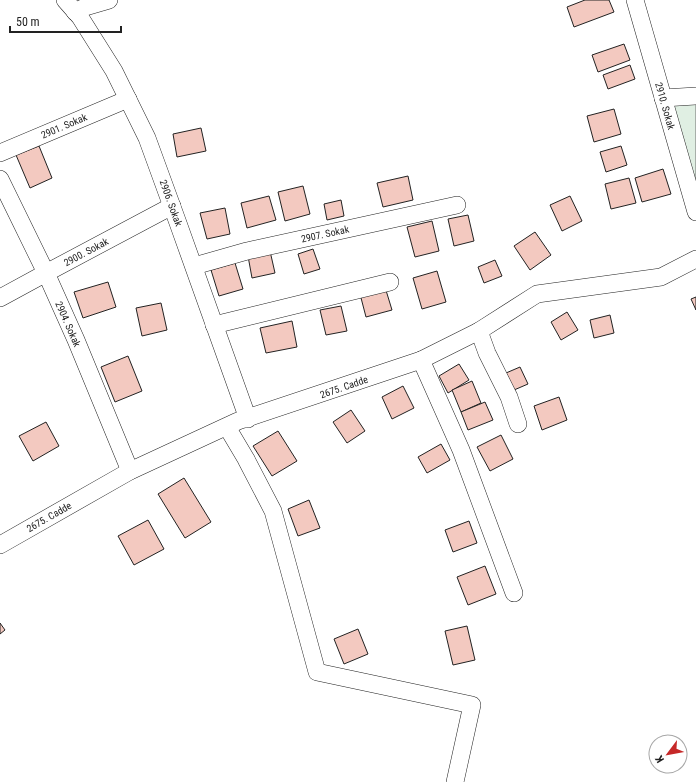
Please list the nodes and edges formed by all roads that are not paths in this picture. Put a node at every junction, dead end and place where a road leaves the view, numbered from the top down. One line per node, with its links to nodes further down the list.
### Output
1 (109, 0): 3 (street)
2 (635, 0): 5 (street, 2910. Sokak)
3 (70, 6): 6 (street, 2906. Sokak)
4 (696, 96): 5 (street)
5 (663, 98): 11 (street, 2910. Sokak)
6 (128, 99): 7 (street, 2901. Sokak); 10 (street, 2906. Sokak)
7 (0, 153)
8 (0, 180): 14 (street, 2904. Sokak)
9 (457, 205): 13 (street, 2907. Sokak)
10 (172, 206): 13 (street, 2906. Sokak); 14 (street, 2900. Sokak)
11 (696, 212)
12 (696, 259): 18 (street, 2675. Cadde)
13 (194, 266): 17 (street, 2906. Sokak)
14 (46, 273): 16 (street, 2900. Sokak); 23 (street, 2904. Sokak)
15 (390, 282): 17 (street)
16 (0, 298)
17 (214, 326): 20 (street, 2906. Sokak)
18 (479, 331): 19 (street, 2675. Cadde); 21 (street)
19 (421, 360): 20 (street, 2675. Cadde); 25 (street)
20 (248, 419): 22 (street, 2675. Cadde)
21 (518, 424)
22 (227, 427): 23 (street, 2675. Cadde); 26 (street)
23 (130, 471): 24 (street, 2675. Cadde)
24 (0, 545)
25 (514, 593)
26 (455, 782)

